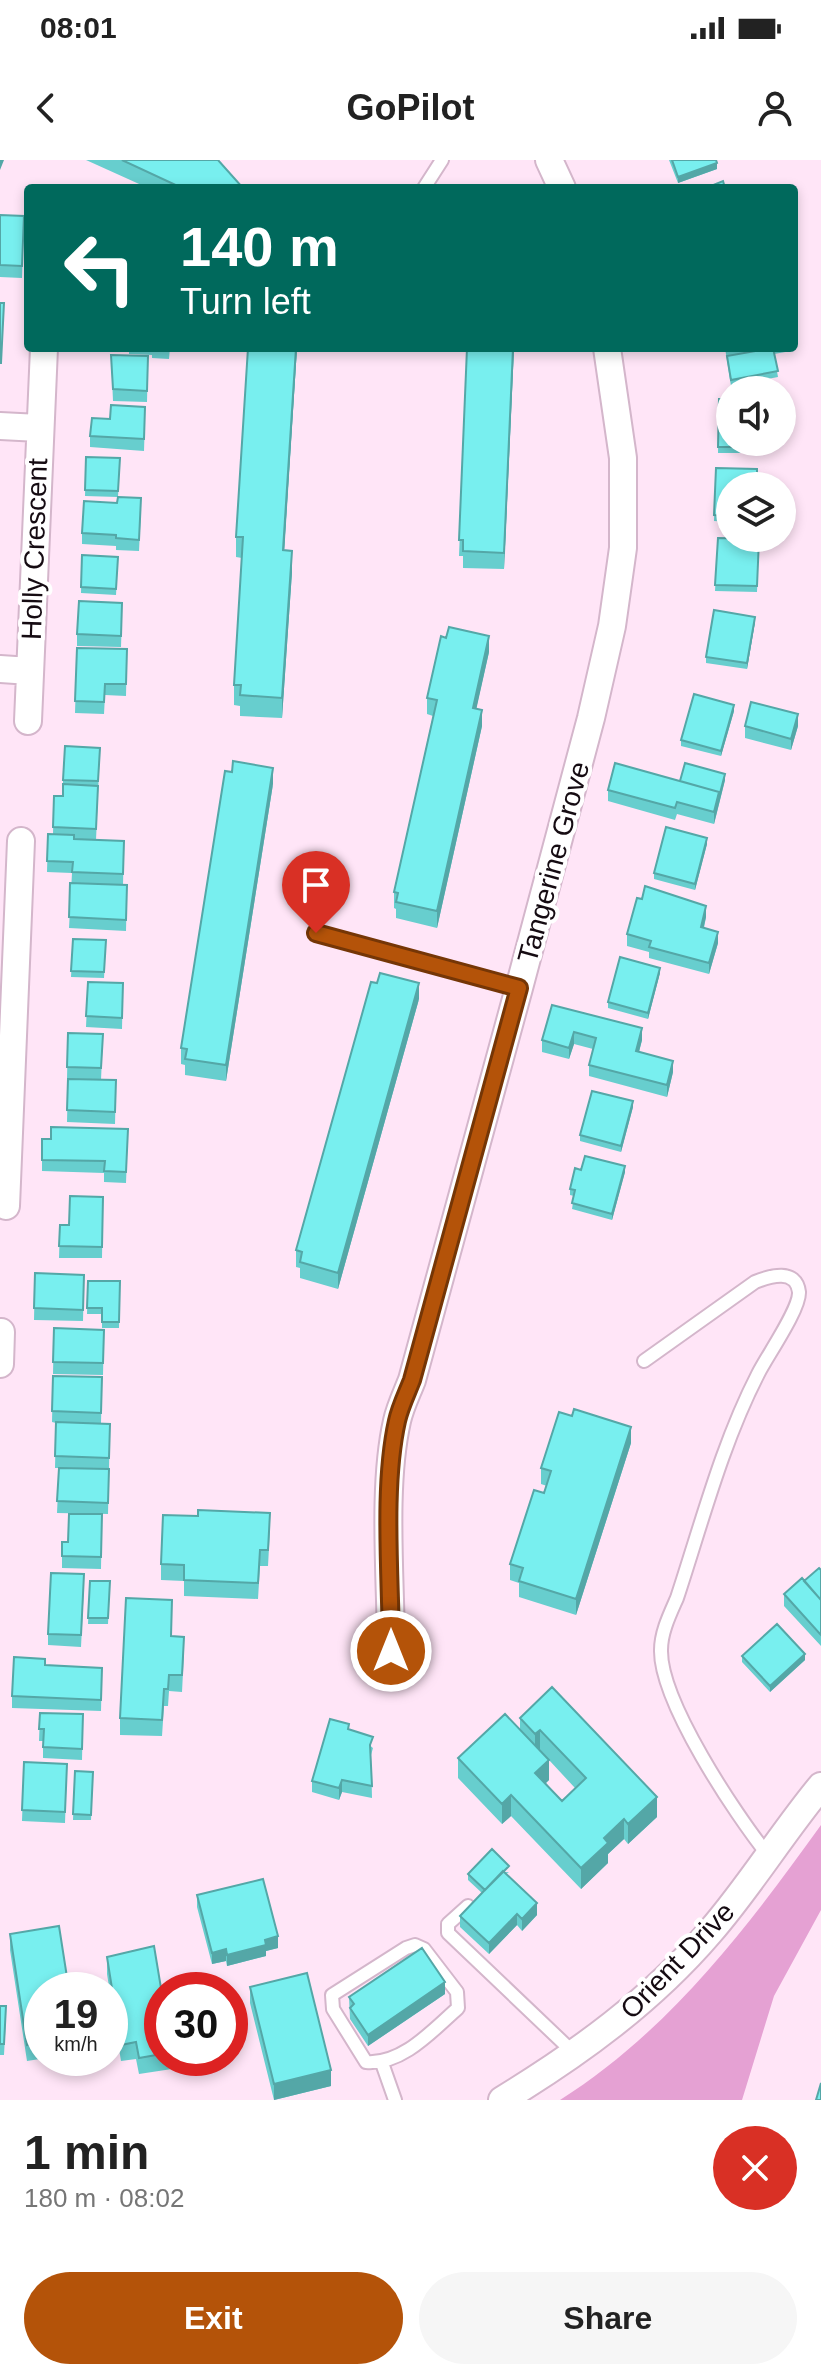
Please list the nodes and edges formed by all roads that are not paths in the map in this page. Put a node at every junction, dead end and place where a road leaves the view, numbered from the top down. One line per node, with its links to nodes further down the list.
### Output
1 (442, 160): 3 (lane)
2 (549, 160): 4 (street)
3 (427, 184)
4 (560, 184)
5 (44, 352): 8 (street, Holly Crescent)
6 (608, 352): 15 (street, Tangerine Grove)
7 (0, 426): 8 (street, Holly Crescent)
8 (39, 428): 10 (street, Holly Crescent)
9 (0, 669): 10 (street, Holly Crescent)
10 (30, 671): 11 (street, Holly Crescent)
11 (28, 721)
12 (21, 841): 13 (street)
13 (10, 911): 16 (street)
14 (316, 933): 15 (lane)
15 (519, 988): 21 (street, Tangerine Grove)
16 (4, 1152): 17 (street)
17 (6, 1206)
18 (1, 1332): 20 (street)
19 (644, 1361): 23 (lane)
20 (0, 1364)
21 (391, 1651)
22 (821, 1786): 23 (street, Orient Drive)
23 (768, 1855): 25 (street, Orient Drive)
24 (468, 1906): 25 (lane)
25 (575, 2054): 28 (street, Orient Drive)
26 (382, 2063): 26 (lane); 27 (lane)
27 (395, 2100)
28 (502, 2100)

